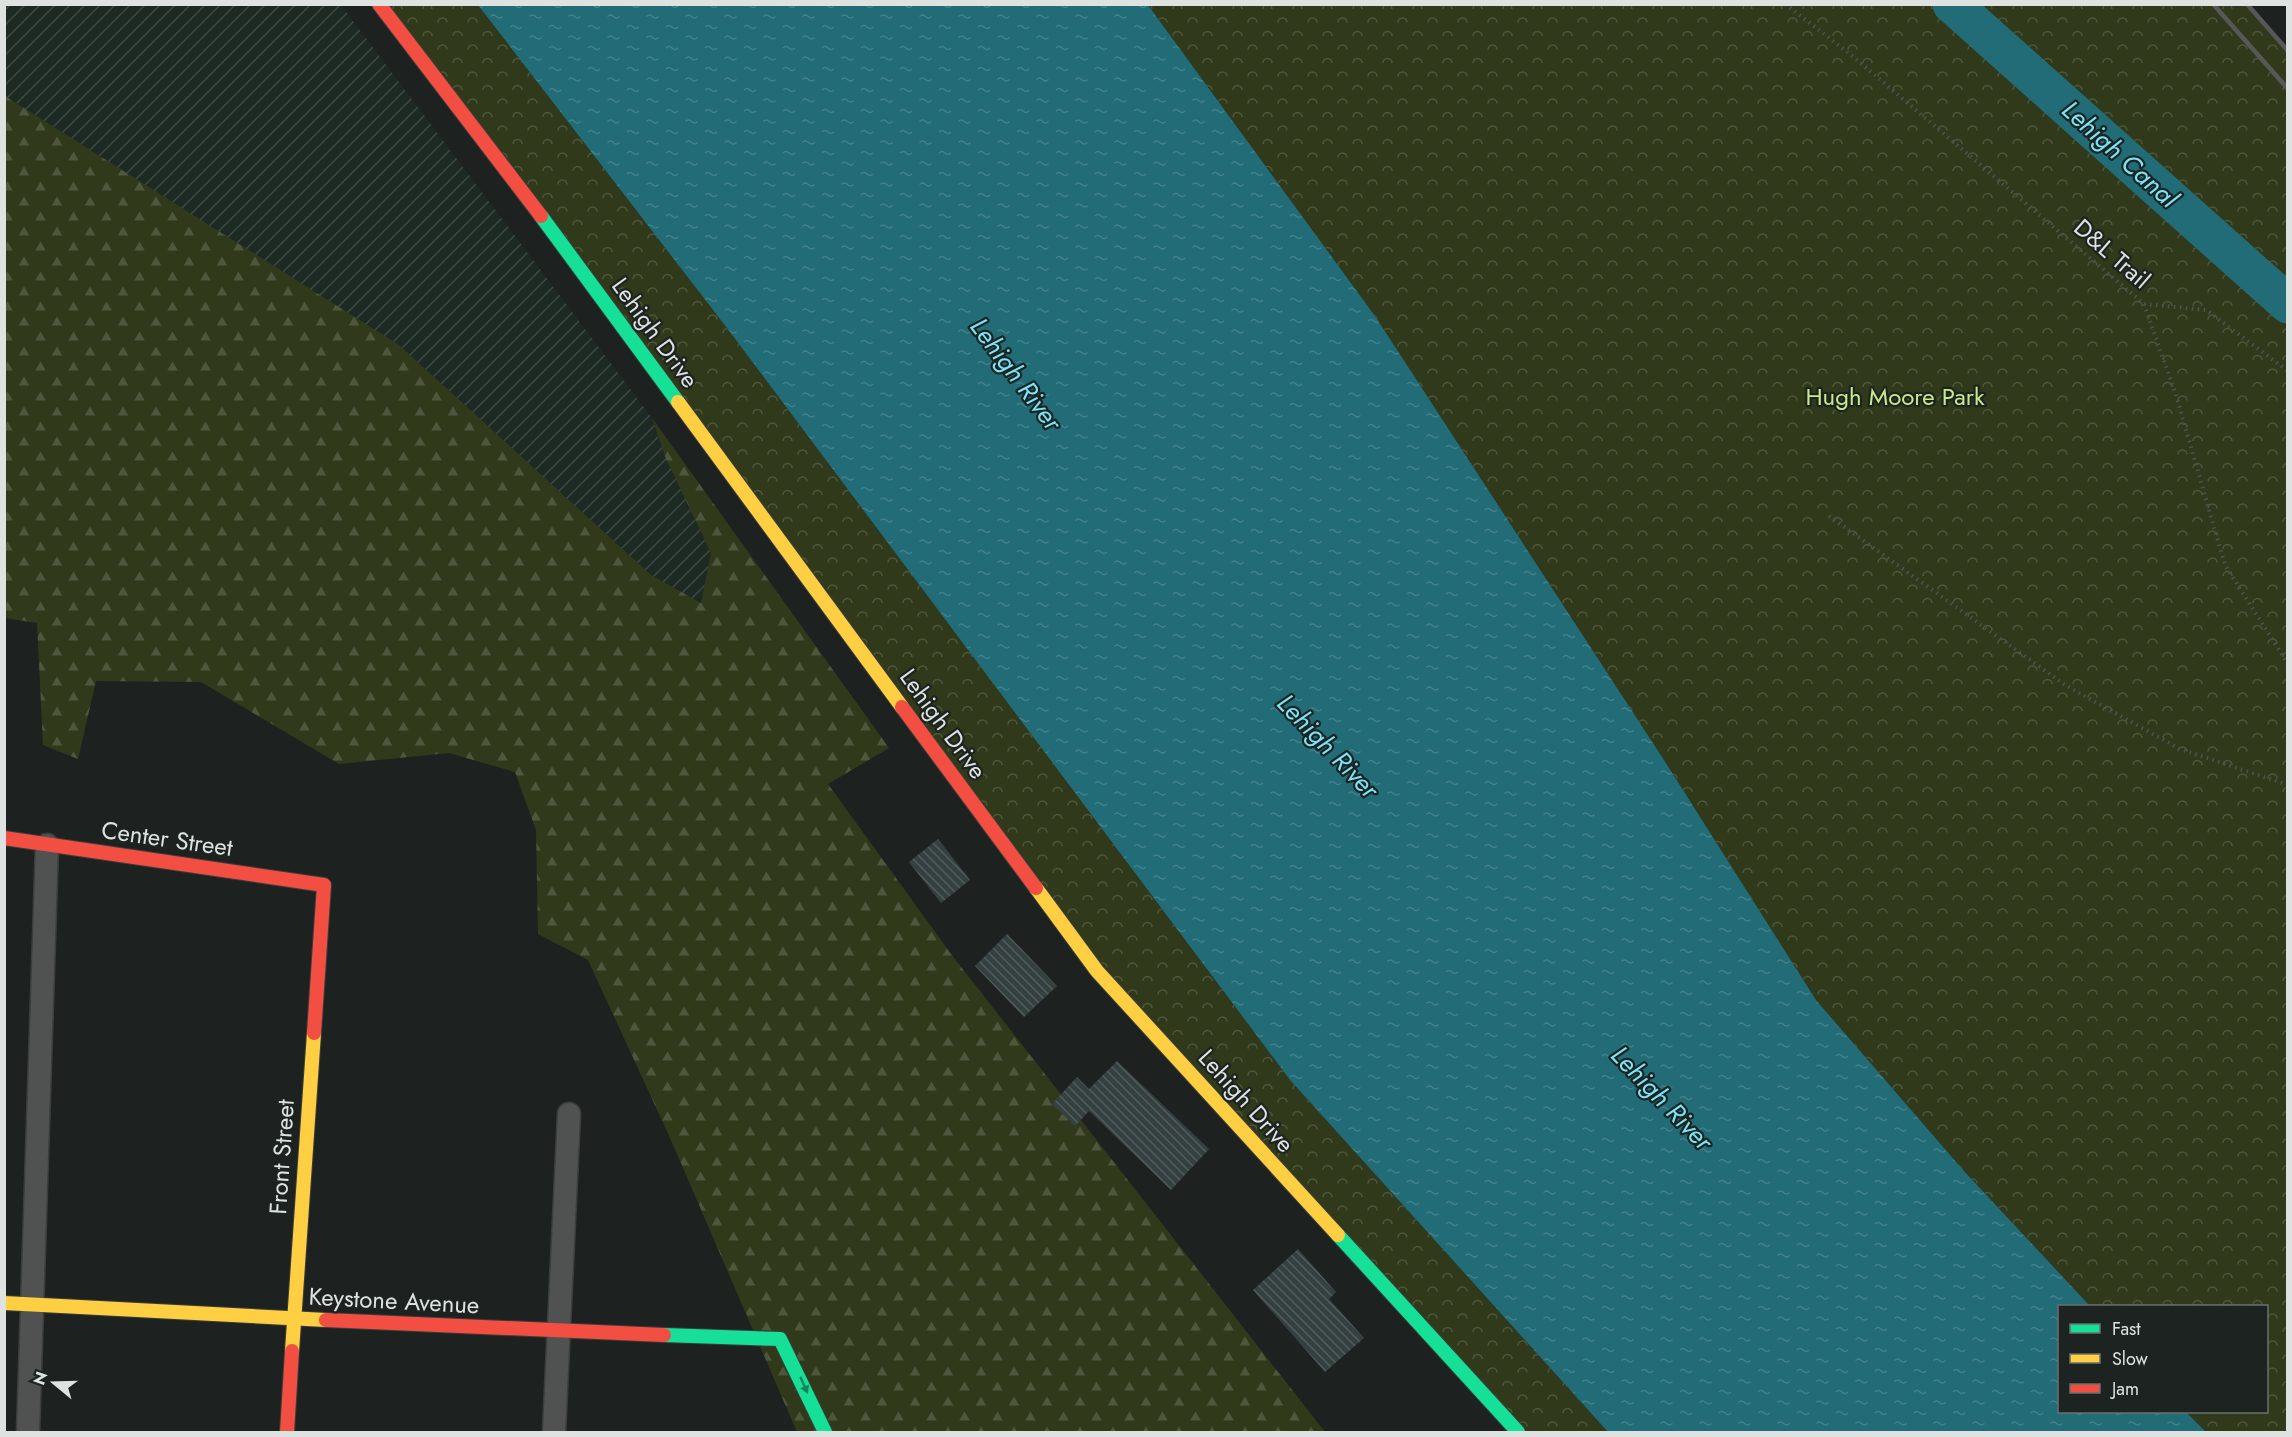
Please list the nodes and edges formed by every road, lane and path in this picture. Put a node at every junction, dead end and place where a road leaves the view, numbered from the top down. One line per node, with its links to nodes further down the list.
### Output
1 (379, 4): 20 (street, Lehigh Drive)
2 (1785, 4): 3 (path, D&L Trail)
3 (2144, 304): 4 (path); 6 (path, D&L Trail)
4 (2288, 371)
5 (1830, 516): 7 (path)
6 (2288, 664)
7 (2288, 785)
8 (4, 838): 9 (street, Center Street)
9 (47, 845): 10 (street, Center Street); 13 (lane)
10 (324, 885): 14 (street, Front Street)
11 (569, 1114): 15 (lane)
12 (4, 1303): 13 (street, Keystone Avenue)
13 (34, 1304): 14 (street, Keystone Avenue); 16 (lane)
14 (293, 1318): 15 (street, Keystone Avenue); 17 (street, Front Street)
15 (560, 1332): 18 (lane); 19 (street, Keystone Avenue, one-way to 19)
16 (28, 1432)
17 (287, 1432)
18 (554, 1432)
19 (825, 1432)
20 (1518, 1432)

